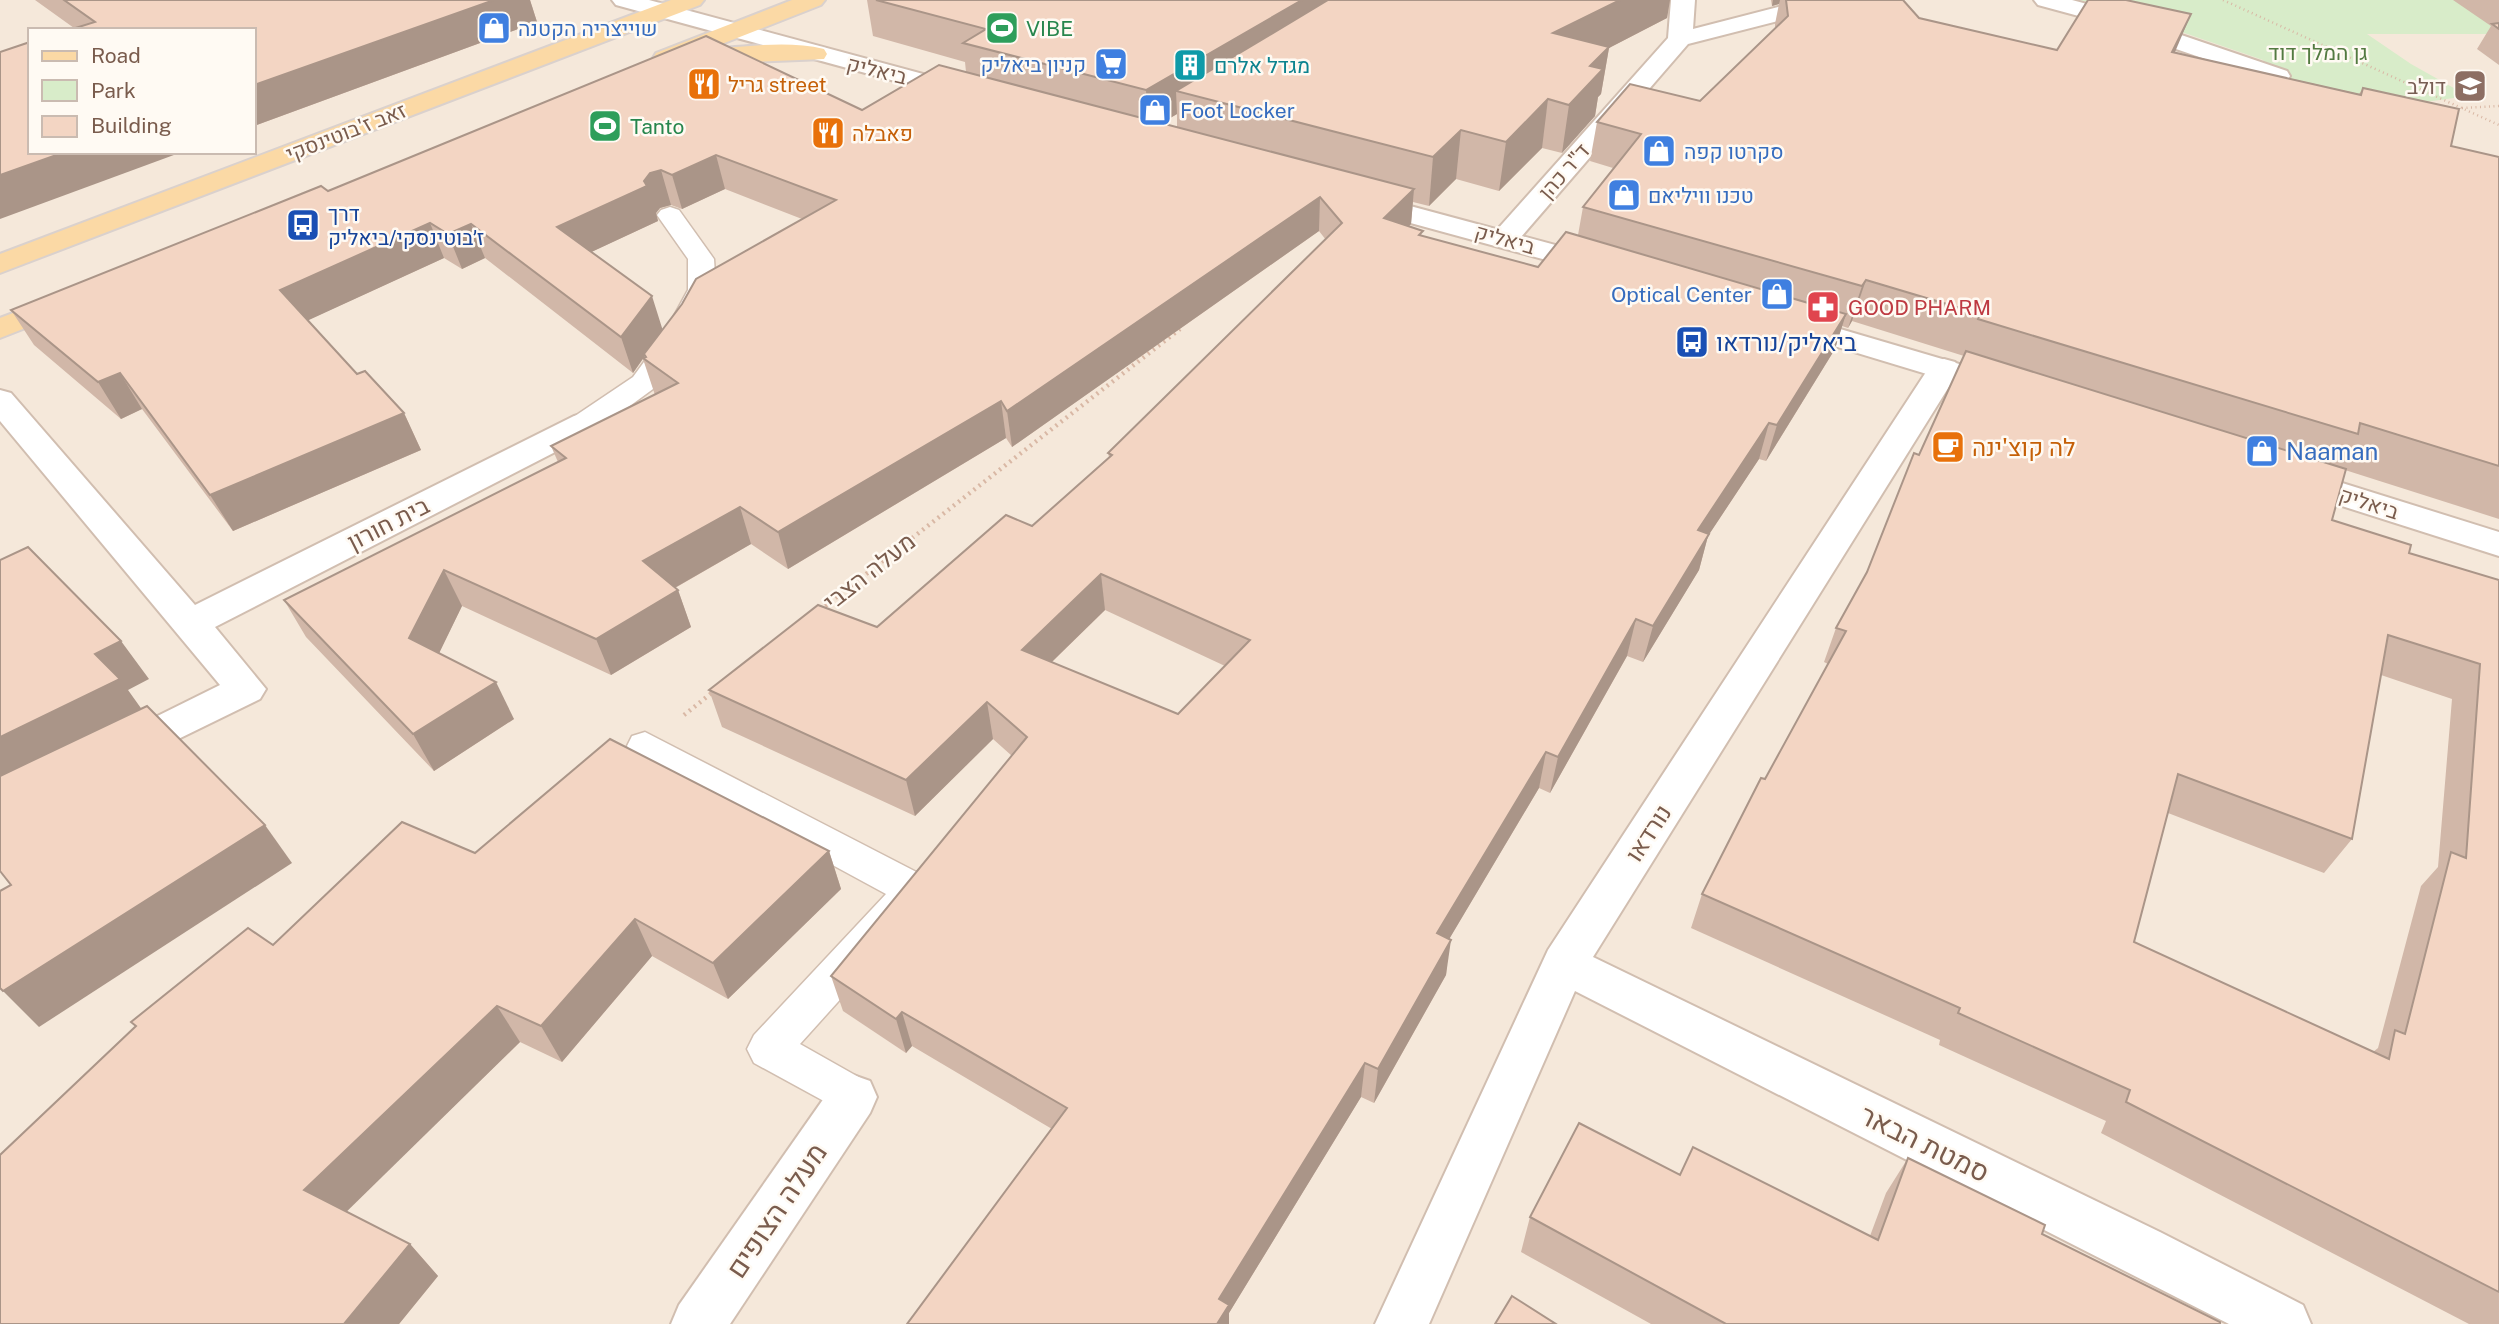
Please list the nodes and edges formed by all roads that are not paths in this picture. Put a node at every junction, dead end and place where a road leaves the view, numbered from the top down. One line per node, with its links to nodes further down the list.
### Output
1 (624, 0): 7 (street, ביאליק)
2 (692, 0): 7 (main road, זאב ז'בוטינסקי)
3 (813, 0): 8 (main road)
4 (1683, 0): 9 (street)
5 (1832, 0): 9 (street)
6 (2046, 0): 11 (street)
7 (661, 11): 8 (street, ביאליק); 16 (main road, זאב ז'בוטינסקי)
8 (733, 32): 10 (street, ביאליק); 10 (main road)
9 (1680, 39): 15 (street, ד"ר כהן)
10 (815, 54): 12 (street, ביאליק)
11 (2278, 76)
12 (991, 99)
13 (1335, 193): 15 (street, ביאליק)
14 (670, 215): 24 (lane)
15 (1506, 238): 17 (street, ביאליק)
16 (0, 264)
17 (1625, 274)
18 (89, 293): 20 (main road)
19 (1758, 313): 21 (street)
20 (0, 328)
21 (1944, 369): 22 (street); 30 (street, נורדאו)
22 (2036, 398)
23 (0, 400): 27 (street)
24 (586, 423): 27 (street, בית חורון)
25 (2260, 469): 26 (street, ביאליק)
26 (2499, 544)
27 (191, 623): 29 (street)
28 (645, 746): 31 (lane)
29 (86, 770)
30 (1564, 964): 33 (street, נורדאו); 34 (street, סמטת הבאר)
31 (853, 1097): 32 (street, מעלה הצופים)
32 (698, 1324)
33 (1402, 1324)
34 (2284, 1324)

